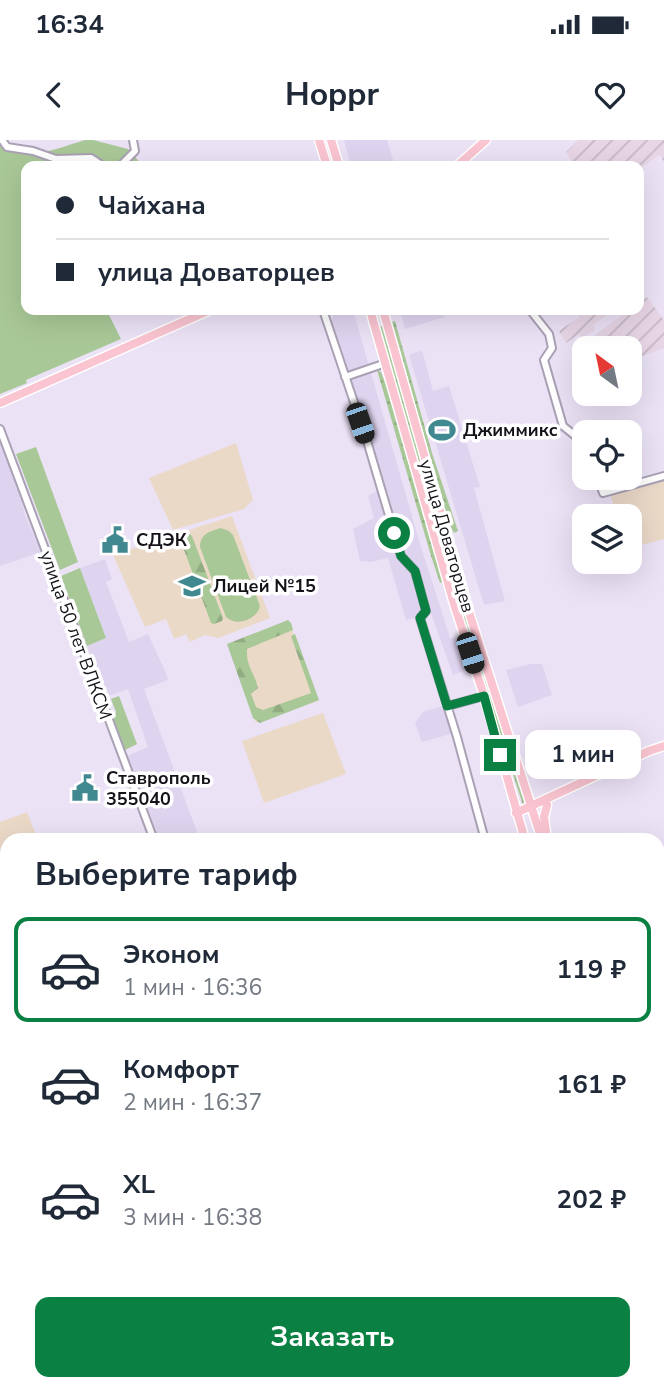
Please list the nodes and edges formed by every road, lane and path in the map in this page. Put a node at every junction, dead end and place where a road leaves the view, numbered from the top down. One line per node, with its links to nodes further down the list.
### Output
1 (2, 140): 6 (street)
2 (133, 140): 7 (street)
3 (320, 140): 8 (main road)
4 (331, 140): 9 (main road)
5 (486, 140): 10 (main road)
6 (96, 161)
7 (125, 161)
8 (326, 161)
9 (337, 161)
10 (463, 161)
11 (199, 315): 18 (main road)
12 (325, 315): 17 (street)
13 (372, 315): 16 (main road, улица Доваторцев)
14 (384, 315): 27 (main road, улица Доваторцев)
15 (534, 315): 20 (street)
16 (386, 363): 17 (street); 23 (main road, улица Доваторцев)
17 (345, 377): 24 (street)
18 (0, 403)
19 (0, 429): 31 (street, улица 50 лет ВЛКСМ)
20 (572, 433)
21 (664, 476): 22 (street)
22 (642, 482)
23 (484, 696): 24 (street); 30 (main road, улица Доваторцев)
24 (447, 706): 32 (street)
25 (664, 746): 28 (main road)
26 (664, 752): 28 (main road)
27 (527, 794): 28 (main road); 29 (main road, улица Доваторцев)
28 (546, 803): 29 (main road); 35 (main road)
29 (530, 811): 30 (main road); 34 (main road, улица Доваторцев)
30 (517, 815): 33 (main road, улица Доваторцев)
31 (151, 833)
32 (483, 833)
33 (522, 833)
34 (541, 833)
35 (545, 833)

